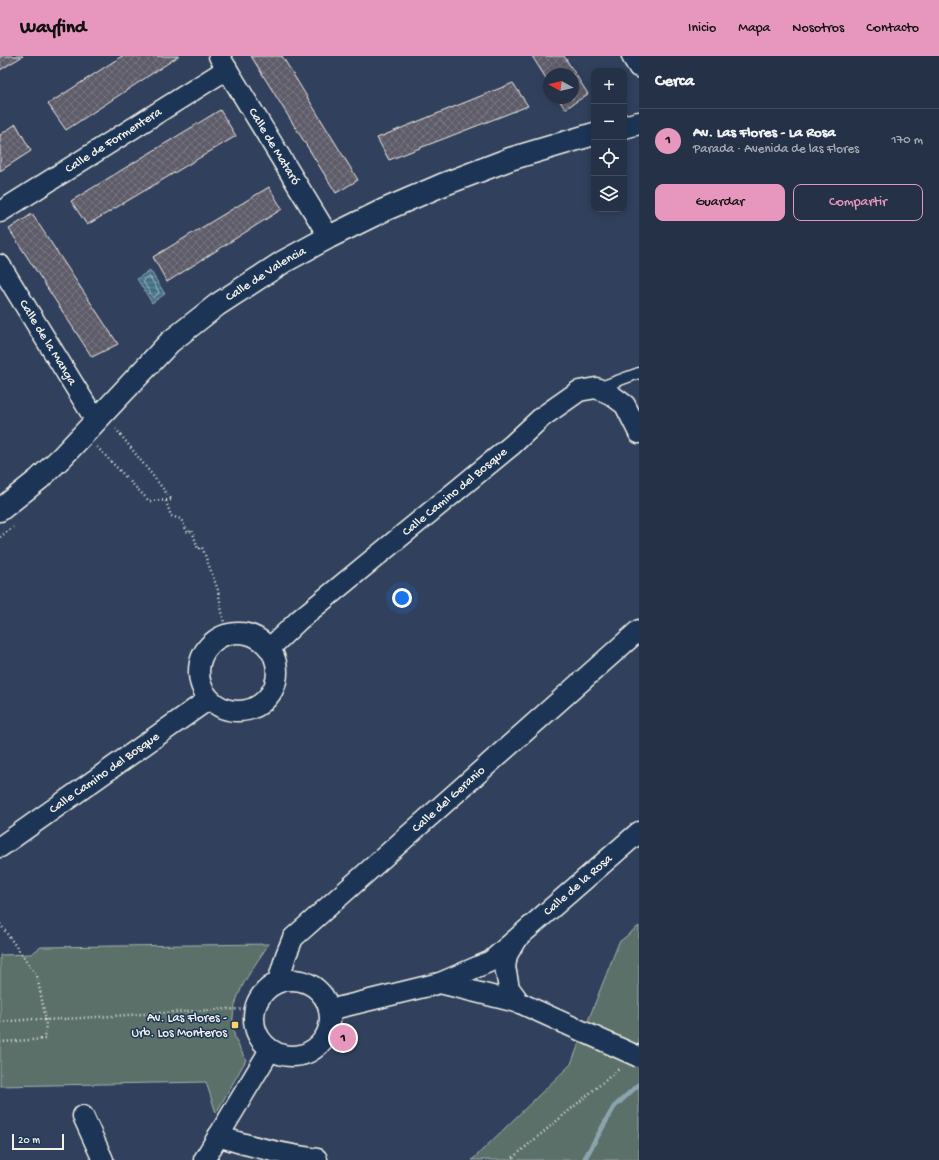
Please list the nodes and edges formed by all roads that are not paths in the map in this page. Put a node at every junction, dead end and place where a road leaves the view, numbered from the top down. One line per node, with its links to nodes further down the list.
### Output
1 (633, 56): 3 (street)
2 (223, 62): 7 (street, Calle de Formentera); 8 (street, Calle de Mataró)
3 (639, 66)
4 (639, 123): 5 (street)
5 (627, 126)
6 (591, 135): 8 (street, Calle de Valencia)
7 (0, 212)
8 (329, 237): 13 (street, Calle de Valencia)
9 (0, 265): 13 (street, Calle de la Manga)
10 (639, 373): 11 (lane)
11 (596, 388): 12 (street); 16 (street, Calle Camino del Bosque)
12 (639, 432)
13 (102, 434): 14 (street, Calle de Valencia)
14 (0, 510)
15 (639, 630): 21 (street, Calle del Geranio)
16 (270, 648): 17 (street); 17 (street)
17 (209, 699): 19 (street, Calle Camino del Bosque)
18 (639, 832): 20 (street, Calle de la Rosa)
19 (0, 847)
20 (517, 938): 22 (street, Calle de la Rosa); 23 (street, Calle de la Rosa)
21 (278, 982): 24 (street); 25 (street)
22 (440, 983): 23 (street); 24 (street, Calle de la Rosa)
23 (520, 1003): 26 (street, bridge)
24 (329, 1010): 25 (street)
25 (270, 1050): 28 (street)
26 (639, 1057)
27 (83, 1116): 30 (street)
28 (218, 1136): 29 (street); 31 (street)
29 (317, 1159)
30 (104, 1160)
31 (204, 1160)

